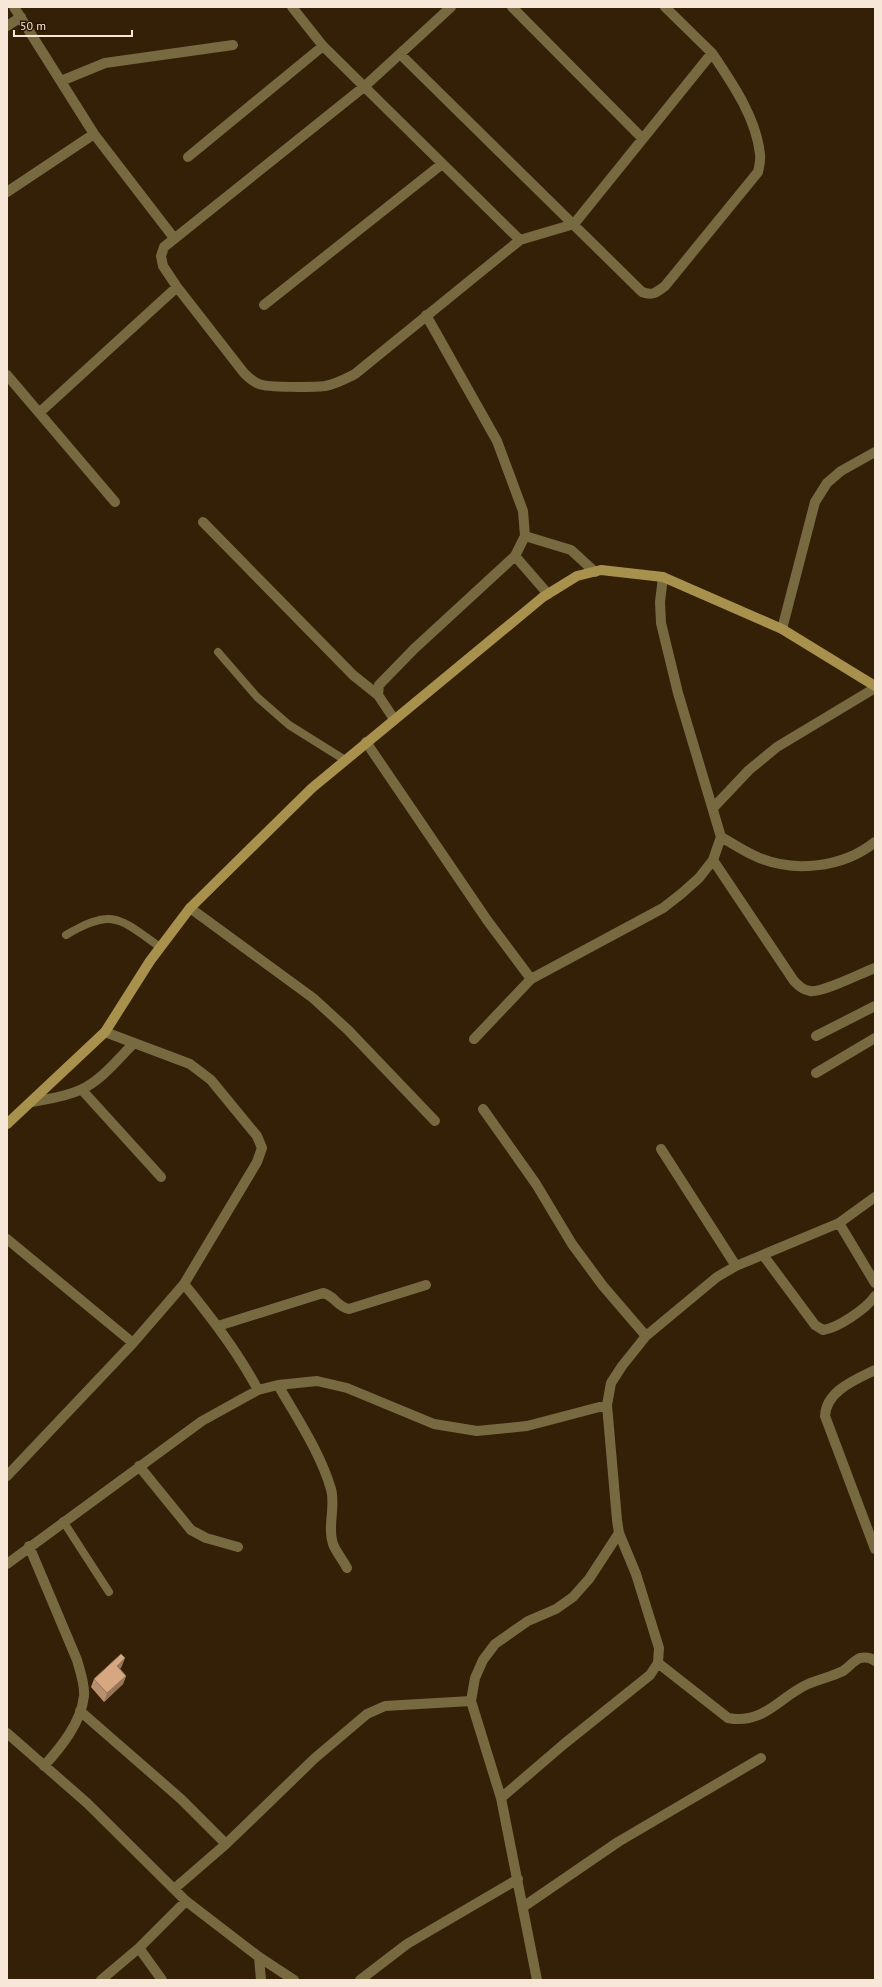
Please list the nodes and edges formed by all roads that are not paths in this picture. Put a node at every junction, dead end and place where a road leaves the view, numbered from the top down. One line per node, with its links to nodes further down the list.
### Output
1 (14, 7): 6 (street)
2 (292, 7): 9 (street)
3 (451, 7): 11 (street)
4 (512, 7): 15 (street)
5 (670, 9): 10 (street)
6 (21, 17): 7 (street); 12 (street)
7 (7, 26)
8 (233, 45): 12 (street)
9 (323, 46): 13 (street); 16 (street)
10 (712, 53): 15 (street); 19 (street)
11 (400, 54): 13 (street); 19 (street)
12 (61, 81): 14 (street)
13 (365, 86): 17 (street); 20 (street)
14 (94, 134): 18 (street); 20 (street)
15 (642, 138): 19 (street)
16 (188, 157)
17 (442, 164): 21 (street); 23 (street)
18 (7, 192)
19 (574, 224): 21 (street)
20 (174, 238): 22 (street)
21 (520, 240): 24 (street)
22 (177, 287): 24 (street); 26 (street)
23 (264, 305)
24 (426, 315): 30 (street)
25 (7, 375): 26 (street)
26 (39, 413): 28 (street)
27 (875, 452): 35 (street)
28 (115, 502)
29 (203, 522): 38 (street)
30 (524, 536): 31 (street); 32 (street)
31 (515, 556): 34 (street); 38 (street)
32 (595, 572): 33 (street); 34 (street)
33 (664, 577): 35 (street); 42 (street)
34 (548, 594): 39 (street)
35 (782, 629): 37 (street)
36 (218, 652): 41 (lane)
37 (875, 687): 42 (street)
38 (378, 695): 39 (street)
39 (394, 719): 40 (street)
40 (366, 742): 41 (street); 50 (street)
41 (345, 760): 46 (street)
42 (713, 808): 43 (street)
43 (721, 837): 44 (street); 45 (street)
44 (875, 842)
45 (714, 860): 49 (street); 50 (street)
46 (190, 908): 48 (street); 61 (street)
47 (66, 934): 48 (lane)
48 (160, 947): 52 (street)
49 (875, 968)
50 (531, 979): 55 (street)
51 (875, 1006): 53 (street)
52 (105, 1032): 56 (street); 59 (street)
53 (816, 1036)
54 (875, 1038): 57 (street)
55 (474, 1039)
56 (134, 1043): 58 (street); 72 (street)
57 (816, 1073)
58 (82, 1090): 59 (street); 64 (street)
59 (32, 1102): 62 (street)
60 (483, 1110): 76 (street)
61 (435, 1121)
62 (7, 1124)
63 (661, 1149): 69 (street)
64 (161, 1177)
65 (875, 1197): 66 (street)
66 (839, 1223): 68 (street); 70 (street)
67 (7, 1239): 77 (street)
68 (763, 1255): 69 (street); 74 (street)
69 (736, 1266): 76 (street)
70 (872, 1272): 71 (street)
71 (875, 1283)
72 (184, 1284): 75 (street); 77 (street)
73 (426, 1284): 75 (street)
74 (875, 1296)
75 (218, 1326): 80 (street)
76 (646, 1336): 81 (street)
77 (133, 1343): 83 (street)
78 (875, 1370): 88 (street)
79 (278, 1385): 80 (street); 81 (street); 90 (street)
80 (258, 1390): 82 (street)
81 (607, 1405): 85 (street)
82 (139, 1466): 84 (street); 87 (street)
83 (7, 1476)
84 (63, 1521): 86 (street); 91 (lane)
85 (619, 1533): 93 (street); 94 (street)
86 (29, 1546): 89 (street); 95 (street)
87 (238, 1547)
88 (875, 1549)
89 (7, 1564)
90 (347, 1568)
91 (109, 1592)
92 (875, 1661): 93 (street)
93 (658, 1663): 99 (street)
94 (471, 1701): 99 (street); 100 (street)
95 (80, 1712): 98 (street); 100 (street)
96 (7, 1733): 98 (street)
97 (761, 1758): 104 (street)
98 (44, 1766): 102 (street)
99 (501, 1798): 101 (street)
100 (226, 1844): 102 (street)
101 (518, 1880): 104 (street); 111 (street)
102 (174, 1889): 103 (street)
103 (186, 1901): 105 (street); 106 (street)
104 (523, 1907): 112 (street)
105 (139, 1948): 107 (street); 108 (street)
106 (259, 1957): 109 (street); 110 (street)
107 (101, 1980)
108 (162, 1980)
109 (262, 1980)
110 (294, 1980)
111 (360, 1980)
112 (537, 1980)

